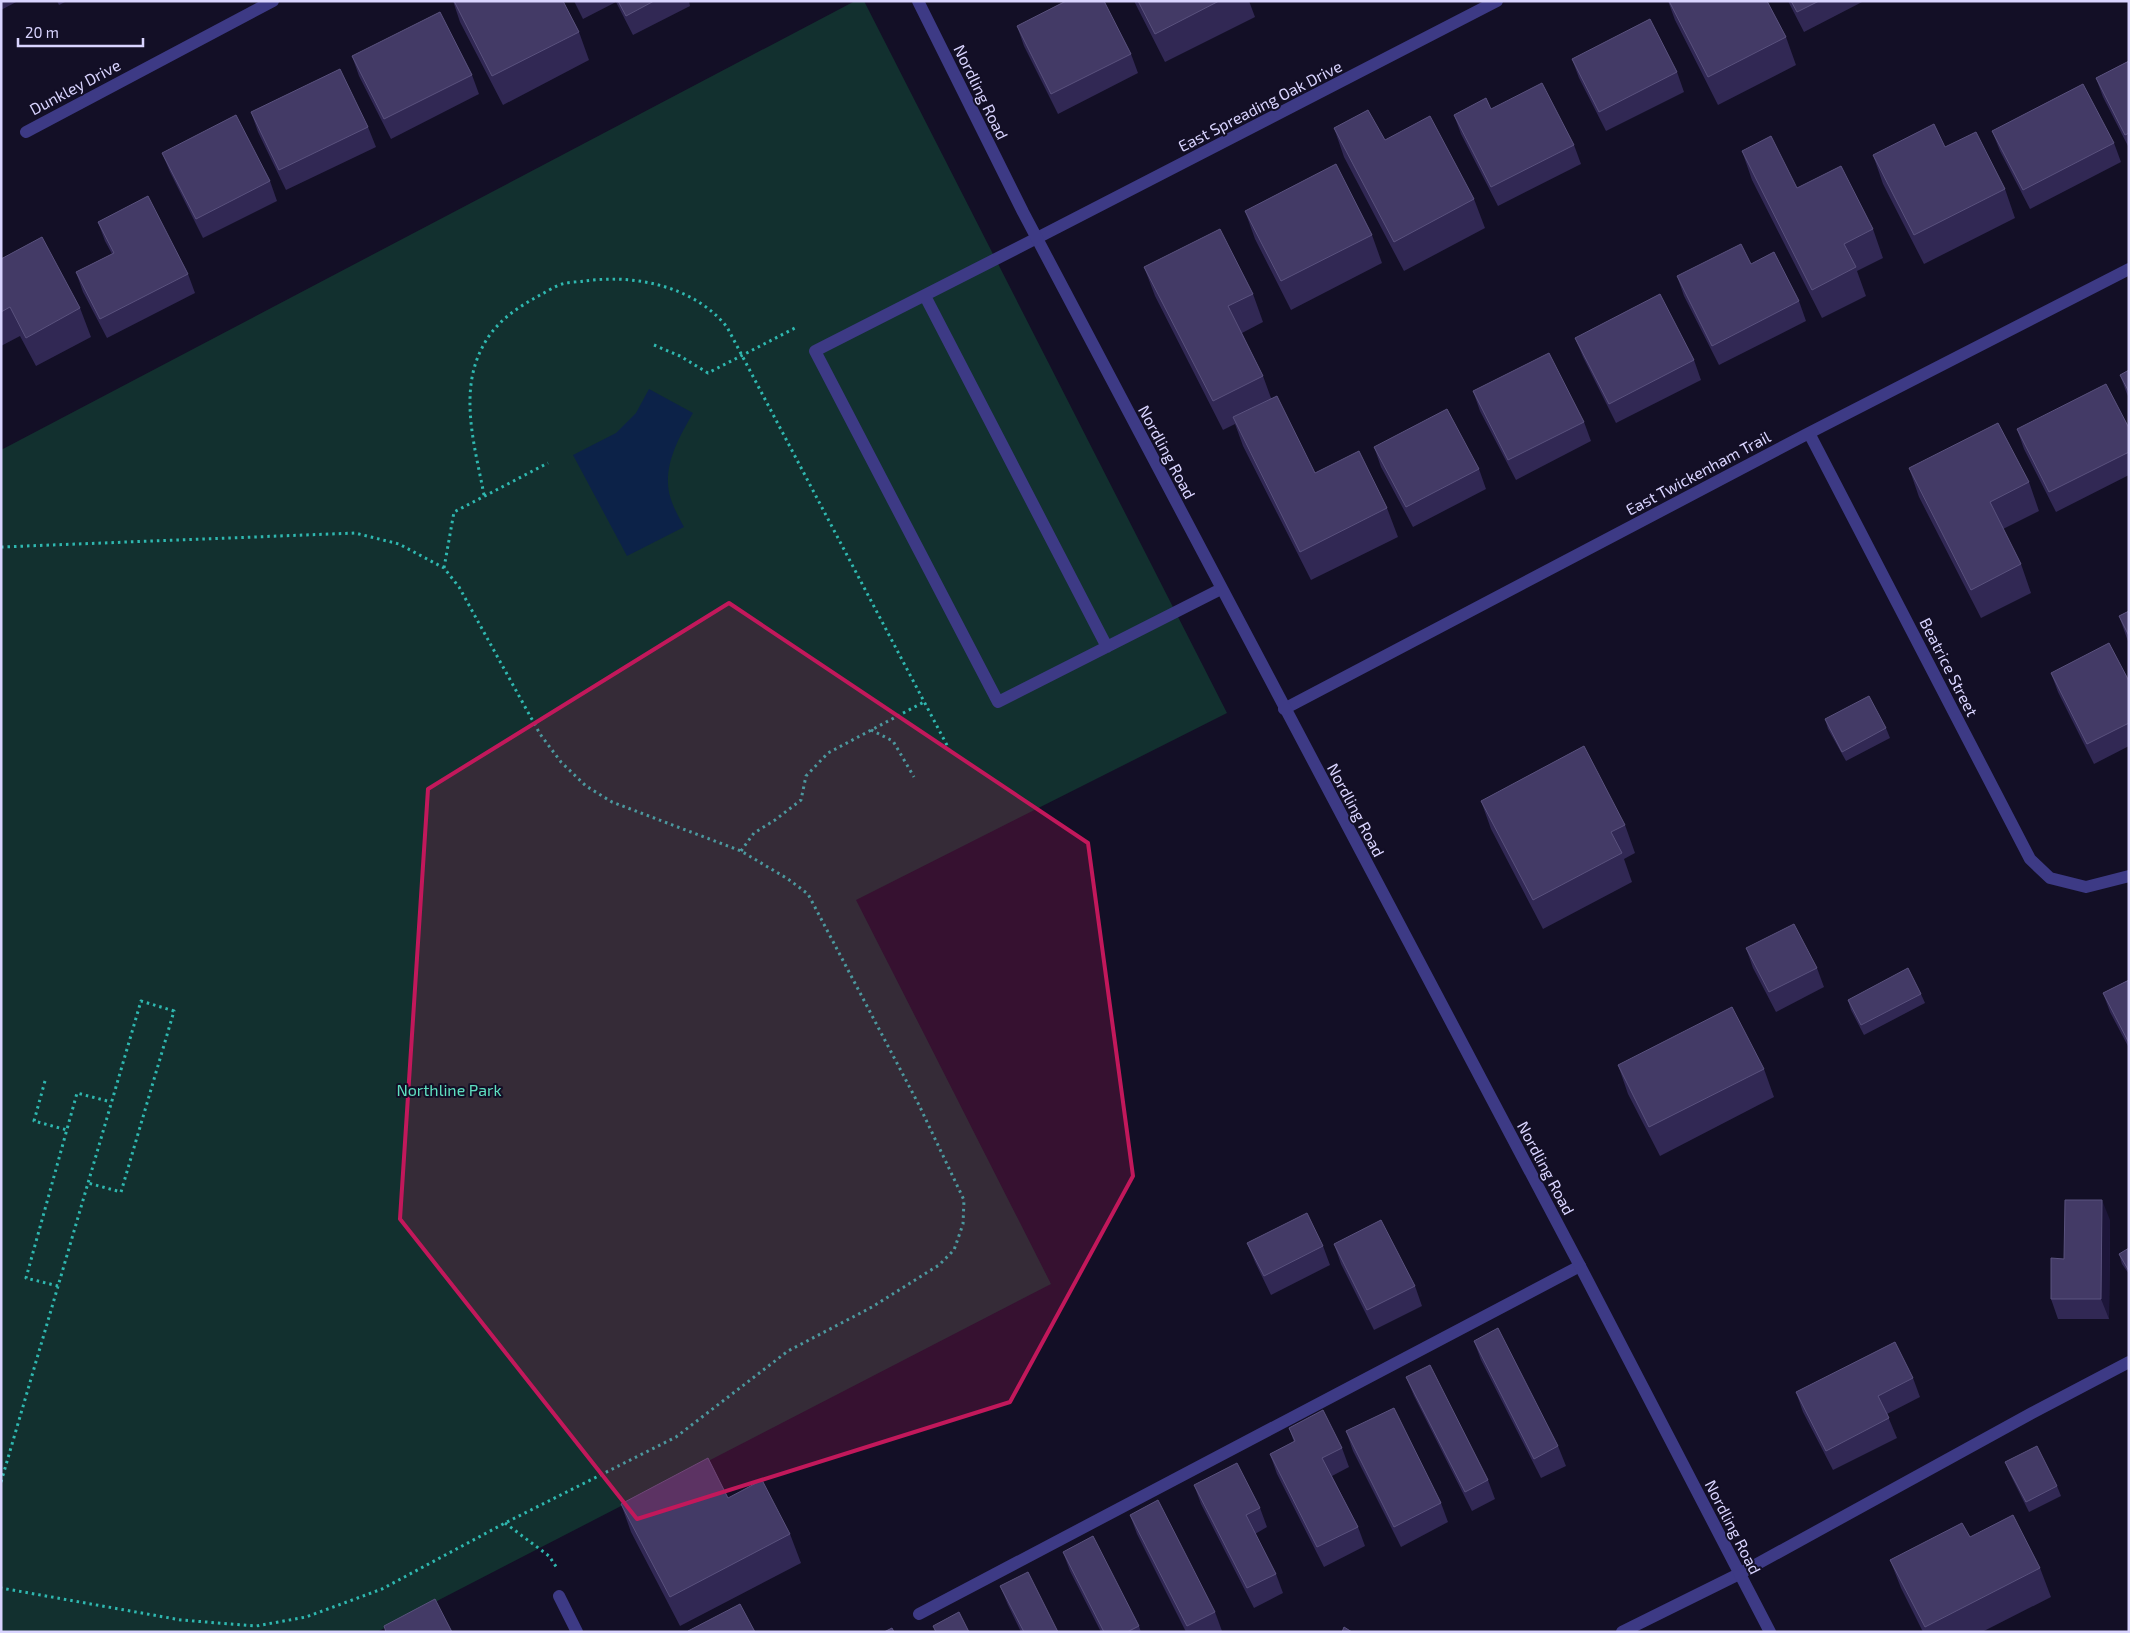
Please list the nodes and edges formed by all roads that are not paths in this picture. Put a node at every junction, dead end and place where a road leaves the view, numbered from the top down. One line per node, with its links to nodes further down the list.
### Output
1 (272, 1): 4 (street, Dunkley Drive)
2 (918, 1): 5 (street, Nordling Road)
3 (1497, 1): 5 (street, East Spreading Oak Drive)
4 (26, 132)
5 (1037, 238): 7 (street, East Spreading Oak Drive); 9 (street, Nordling Road)
6 (2129, 269): 8 (street, East Twickenham Trail)
7 (925, 296): 10 (street); 10 (street, East Spreading Oak Drive)
8 (1809, 433): 11 (street, East Twickenham Trail); 12 (street, Beatrice Street)
9 (1221, 589): 10 (street); 11 (street, Nordling Road)
10 (1107, 647)
11 (1284, 708): 13 (street, Nordling Road)
12 (2129, 876)
13 (1580, 1266): 15 (street, Nordling Road); 17 (street)
14 (2129, 1362): 15 (street)
15 (1739, 1574): 19 (street); 20 (street, Nordling Road)
16 (559, 1596): 18 (street)
17 (919, 1614)
18 (577, 1632)
19 (1622, 1632)
20 (1770, 1632)

